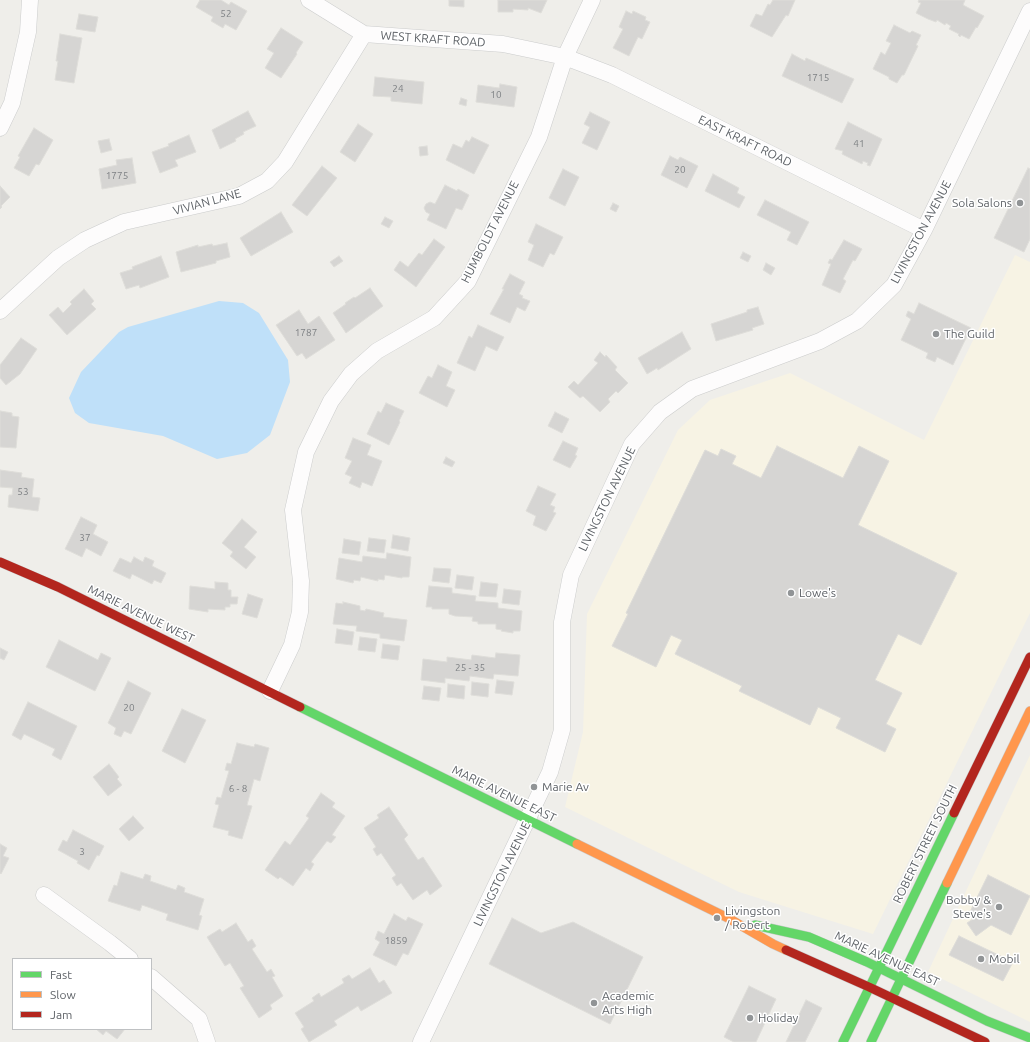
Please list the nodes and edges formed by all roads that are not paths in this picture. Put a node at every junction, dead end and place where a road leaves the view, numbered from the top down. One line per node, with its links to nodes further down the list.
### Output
1 (30, 0): 7 (street)
2 (309, 0): 5 (street, WEST KRAFT ROAD)
3 (592, 0): 6 (street, HUMBOLDT AVENUE)
4 (1030, 11): 8 (street, LIVINGSTON AVENUE)
5 (364, 34): 6 (street, WEST KRAFT ROAD); 9 (street, VIVIAN LANE)
6 (565, 57): 8 (street, EAST KRAFT ROAD); 12 (street, HUMBOLDT AVENUE)
7 (0, 128)
8 (924, 230): 14 (street, LIVINGSTON AVENUE)
9 (0, 311)
10 (0, 562): 12 (street, MARIE AVENUE WEST)
11 (1030, 657): 18 (street, ROBERT STREET SOUTH)
12 (270, 691): 14 (street, MARIE AVENUE EAST)
13 (1030, 711): 20 (street)
14 (528, 819): 16 (street, MARIE AVENUE EAST); 25 (street, LIVINGSTON AVENUE)
15 (44, 895): 17 (street)
16 (728, 918): 18 (street, MARIE AVENUE EAST); 21 (street, MARIE AVENUE EAST)
17 (129, 958)
18 (879, 967): 20 (street, MARIE AVENUE EAST); 21 (street, ROBERT STREET SOUTH)
19 (152, 978): 24 (street)
20 (902, 978): 22 (street); 23 (street, MARIE AVENUE EAST)
21 (869, 987): 22 (street, MARIE AVENUE EAST); 26 (street, ROBERT STREET SOUTH)
22 (892, 998): 27 (street); 28 (street, MARIE AVENUE EAST)
23 (1030, 1038)
24 (207, 1042)
25 (421, 1042)
26 (843, 1042)
27 (871, 1042)
28 (985, 1042)

